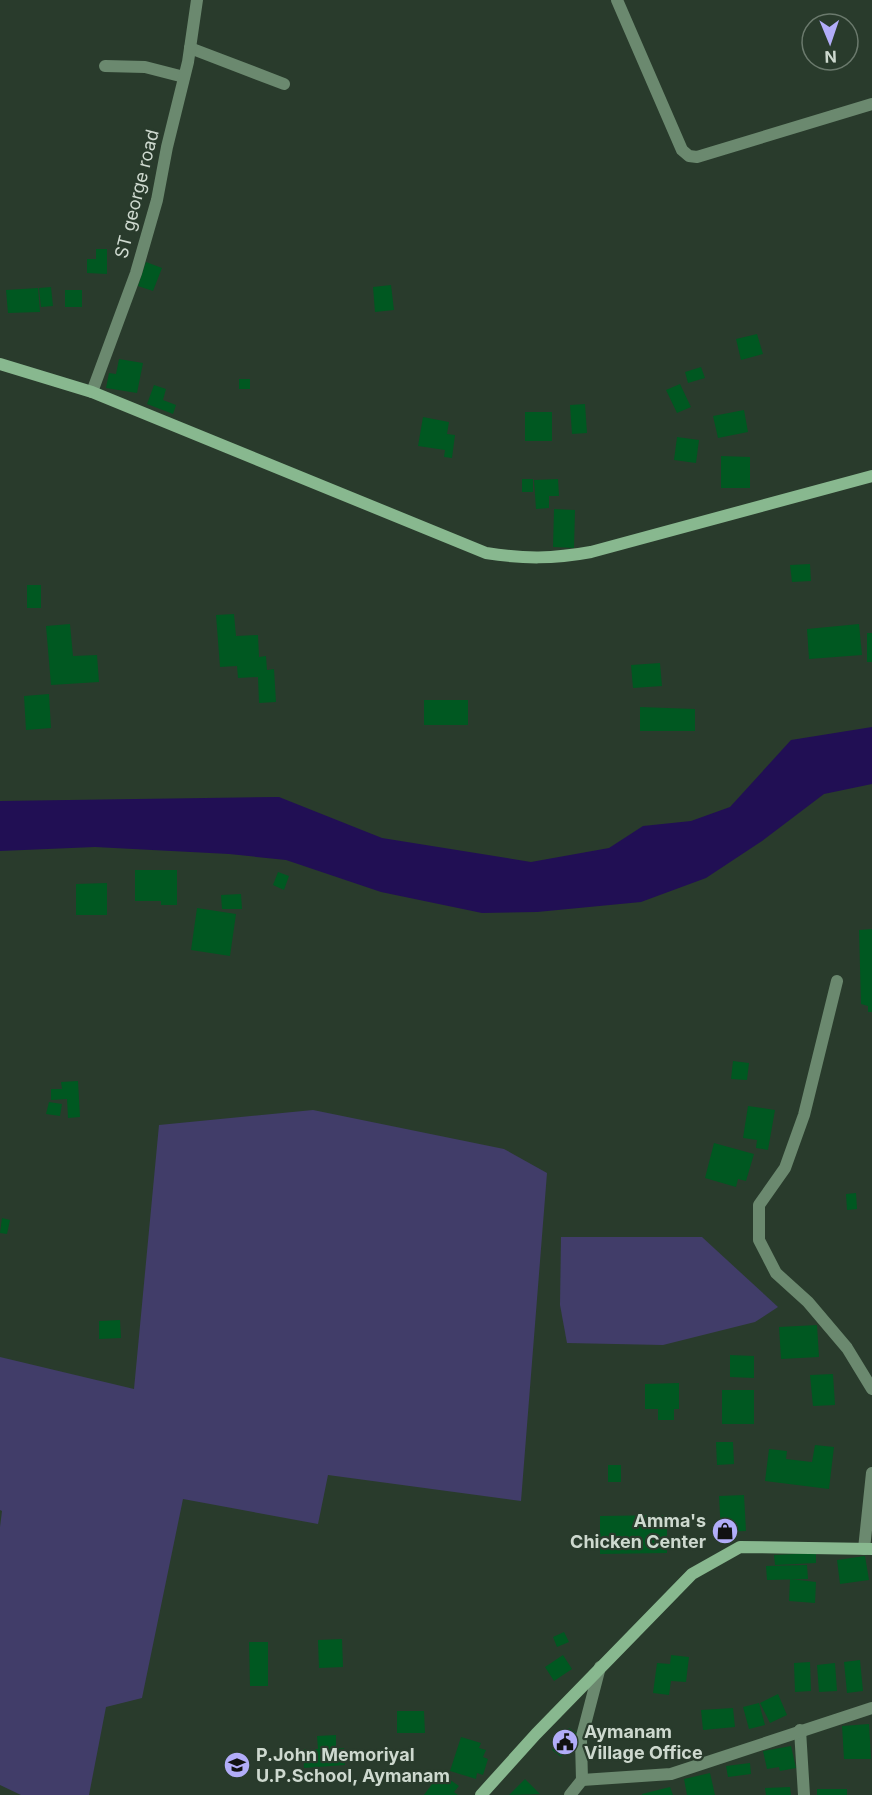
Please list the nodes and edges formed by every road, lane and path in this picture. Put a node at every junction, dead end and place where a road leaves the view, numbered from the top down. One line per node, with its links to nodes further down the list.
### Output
1 (197, 0): 3 (street, ST george road)
2 (617, 0): 7 (street)
3 (190, 48): 5 (street, ST george road); 6 (street)
4 (105, 66): 5 (street)
5 (184, 76): 9 (street, ST george road)
6 (284, 84)
7 (872, 104)
8 (0, 364): 9 (main road)
9 (92, 392): 10 (main road)
10 (872, 476)
11 (837, 981): 12 (street)
12 (872, 1389)
13 (872, 1473): 14 (street)
14 (868, 1549): 15 (main road)
15 (600, 1667): 18 (street); 19 (main road)
16 (872, 1708): 17 (street)
17 (800, 1730): 18 (street); 21 (street)
18 (582, 1780): 20 (street)
19 (481, 1795)
20 (570, 1795)
21 (804, 1795)

